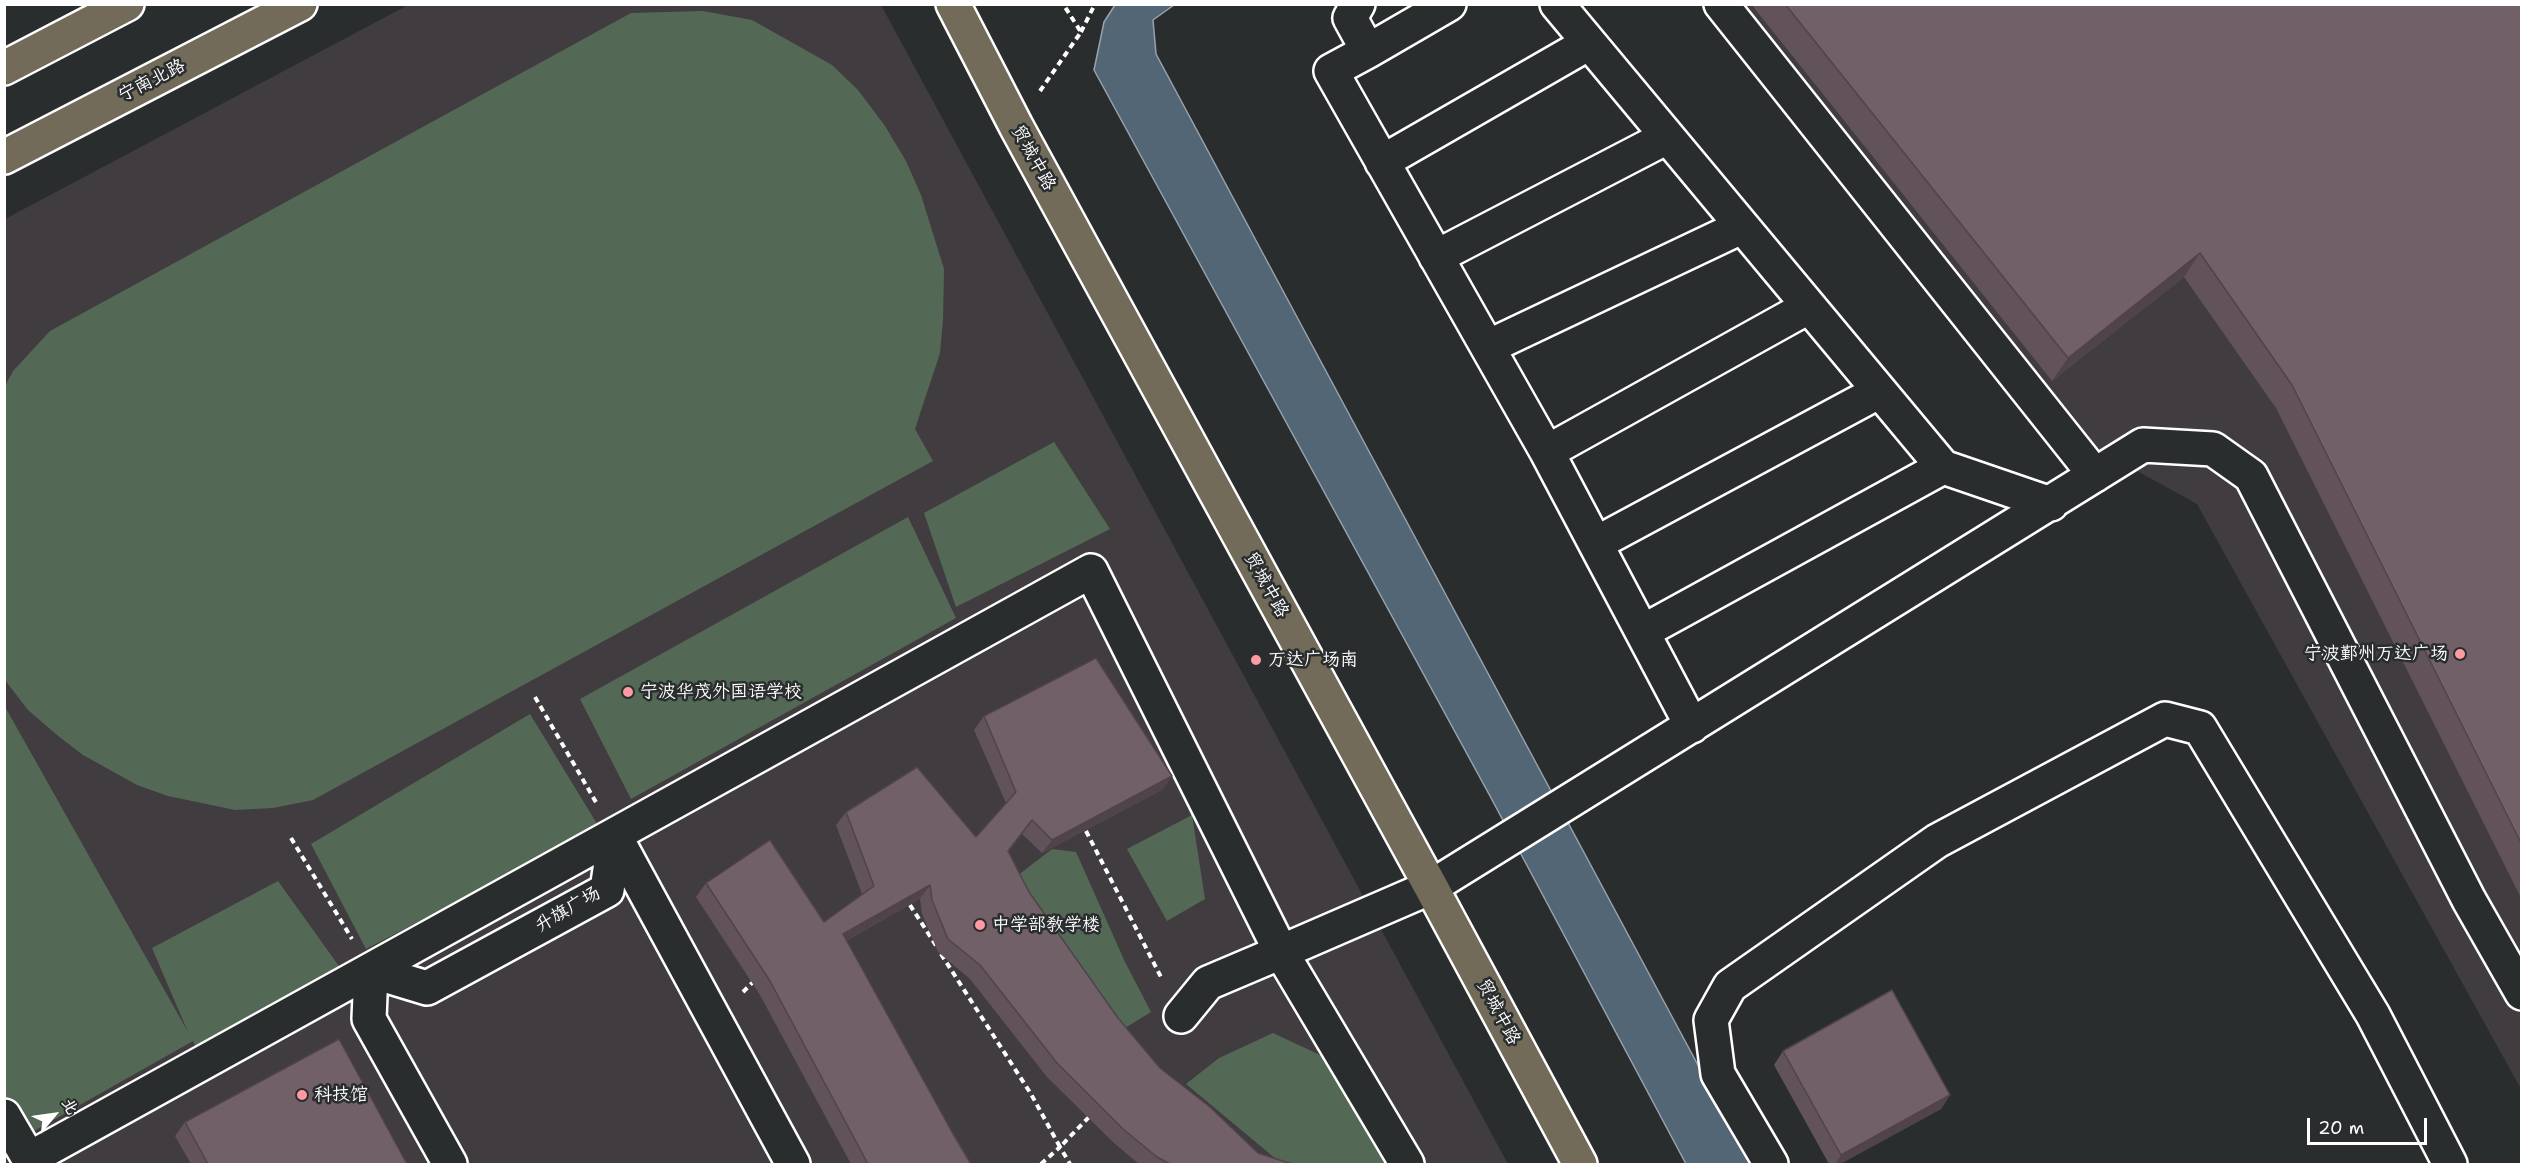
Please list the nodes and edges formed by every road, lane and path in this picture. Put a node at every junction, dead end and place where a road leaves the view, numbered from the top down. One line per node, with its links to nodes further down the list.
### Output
1 (127, 4): 13 (main road)
2 (300, 4): 16 (main road, 宁南北路)
3 (953, 4): 14 (main road, 贸城中路)
4 (1063, 4): 10 (path)
5 (1095, 4): 10 (path)
6 (1358, 4): 12 (street)
7 (1449, 4): 12 (street)
8 (1557, 4): 11 (street)
9 (1721, 4): 25 (street)
10 (1081, 32): 14 (path)
11 (1589, 43): 15 (street); 17 (street)
12 (1368, 51): 17 (street)
13 (4, 68)
14 (1016, 126): 34 (main road, 贸城中路)
15 (1667, 137): 18 (street); 19 (street)
16 (4, 157)
17 (1382, 162): 19 (street)
18 (1741, 227): 20 (street); 21 (street)
19 (1436, 256): 21 (street)
20 (1808, 307): 22 (street); 23 (street)
21 (1488, 347): 23 (street)
22 (1878, 392): 24 (street); 27 (street)
23 (1547, 452): 27 (street)
24 (1943, 467): 26 (street); 28 (street)
25 (2095, 476): 26 (street); 39 (street)
26 (2051, 504): 30 (street)
27 (1597, 543): 28 (street)
28 (1644, 631): 30 (street)
29 (535, 697): 32 (path)
30 (1692, 726): 34 (street)
31 (1086, 831): 40 (path)
32 (615, 836): 36 (street); 37 (street); 37 (street, 升旗广场); 41 (street)
33 (291, 838): 37 (path)
34 (1431, 887): 36 (street); 51 (main road, 贸城中路)
35 (910, 905): 44 (path)
36 (1281, 952): 40 (street); 50 (street)
37 (371, 971): 45 (street); 46 (street)
38 (761, 974): 41 (path)
39 (2522, 993)
40 (1181, 1016)
41 (716, 1021): 47 (street)
42 (4, 1116): 45 (street)
43 (1089, 1117): 44 (path)
44 (1060, 1147): 48 (path); 49 (path)
45 (30, 1162)
46 (450, 1164)
47 (794, 1164)
48 (1041, 1164)
49 (1070, 1164)
50 (1407, 1164)
51 (1580, 1164)
52 (1771, 1164): 53 (street)
53 (2450, 1164)

